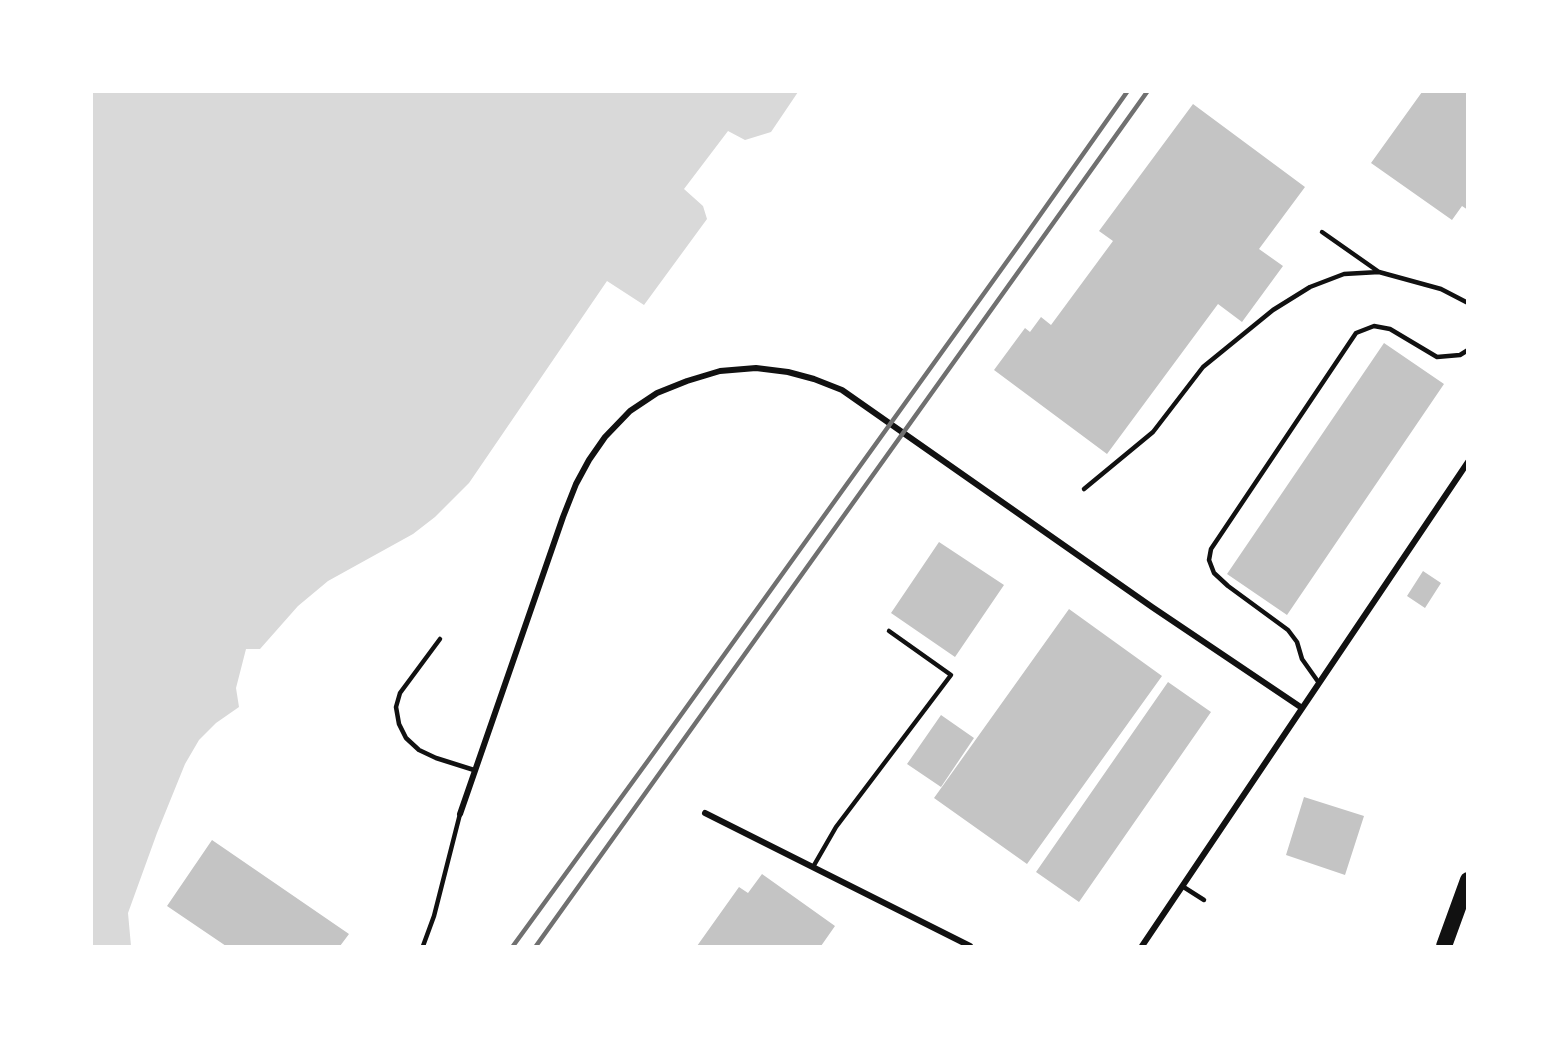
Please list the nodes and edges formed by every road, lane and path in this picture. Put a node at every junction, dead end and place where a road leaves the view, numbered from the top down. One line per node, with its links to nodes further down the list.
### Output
1 (1322, 232): 2 (lane)
2 (1379, 272): 3 (lane); 6 (lane)
3 (1467, 303)
4 (1467, 350): 9 (lane)
5 (1467, 462): 9 (street)
6 (1084, 489)
7 (889, 631): 14 (lane)
8 (440, 639): 11 (lane)
9 (1319, 683): 10 (street)
10 (1302, 708): 11 (street); 16 (street)
11 (474, 770): 13 (street)
12 (705, 813): 14 (street)
13 (460, 814): 18 (lane)
14 (813, 867): 19 (street)
15 (1467, 880): 21 (highway)
16 (1182, 886): 17 (lane); 20 (street)
17 (1204, 900)
18 (423, 946)
19 (970, 946)
20 (1142, 946)
21 (1443, 946)

